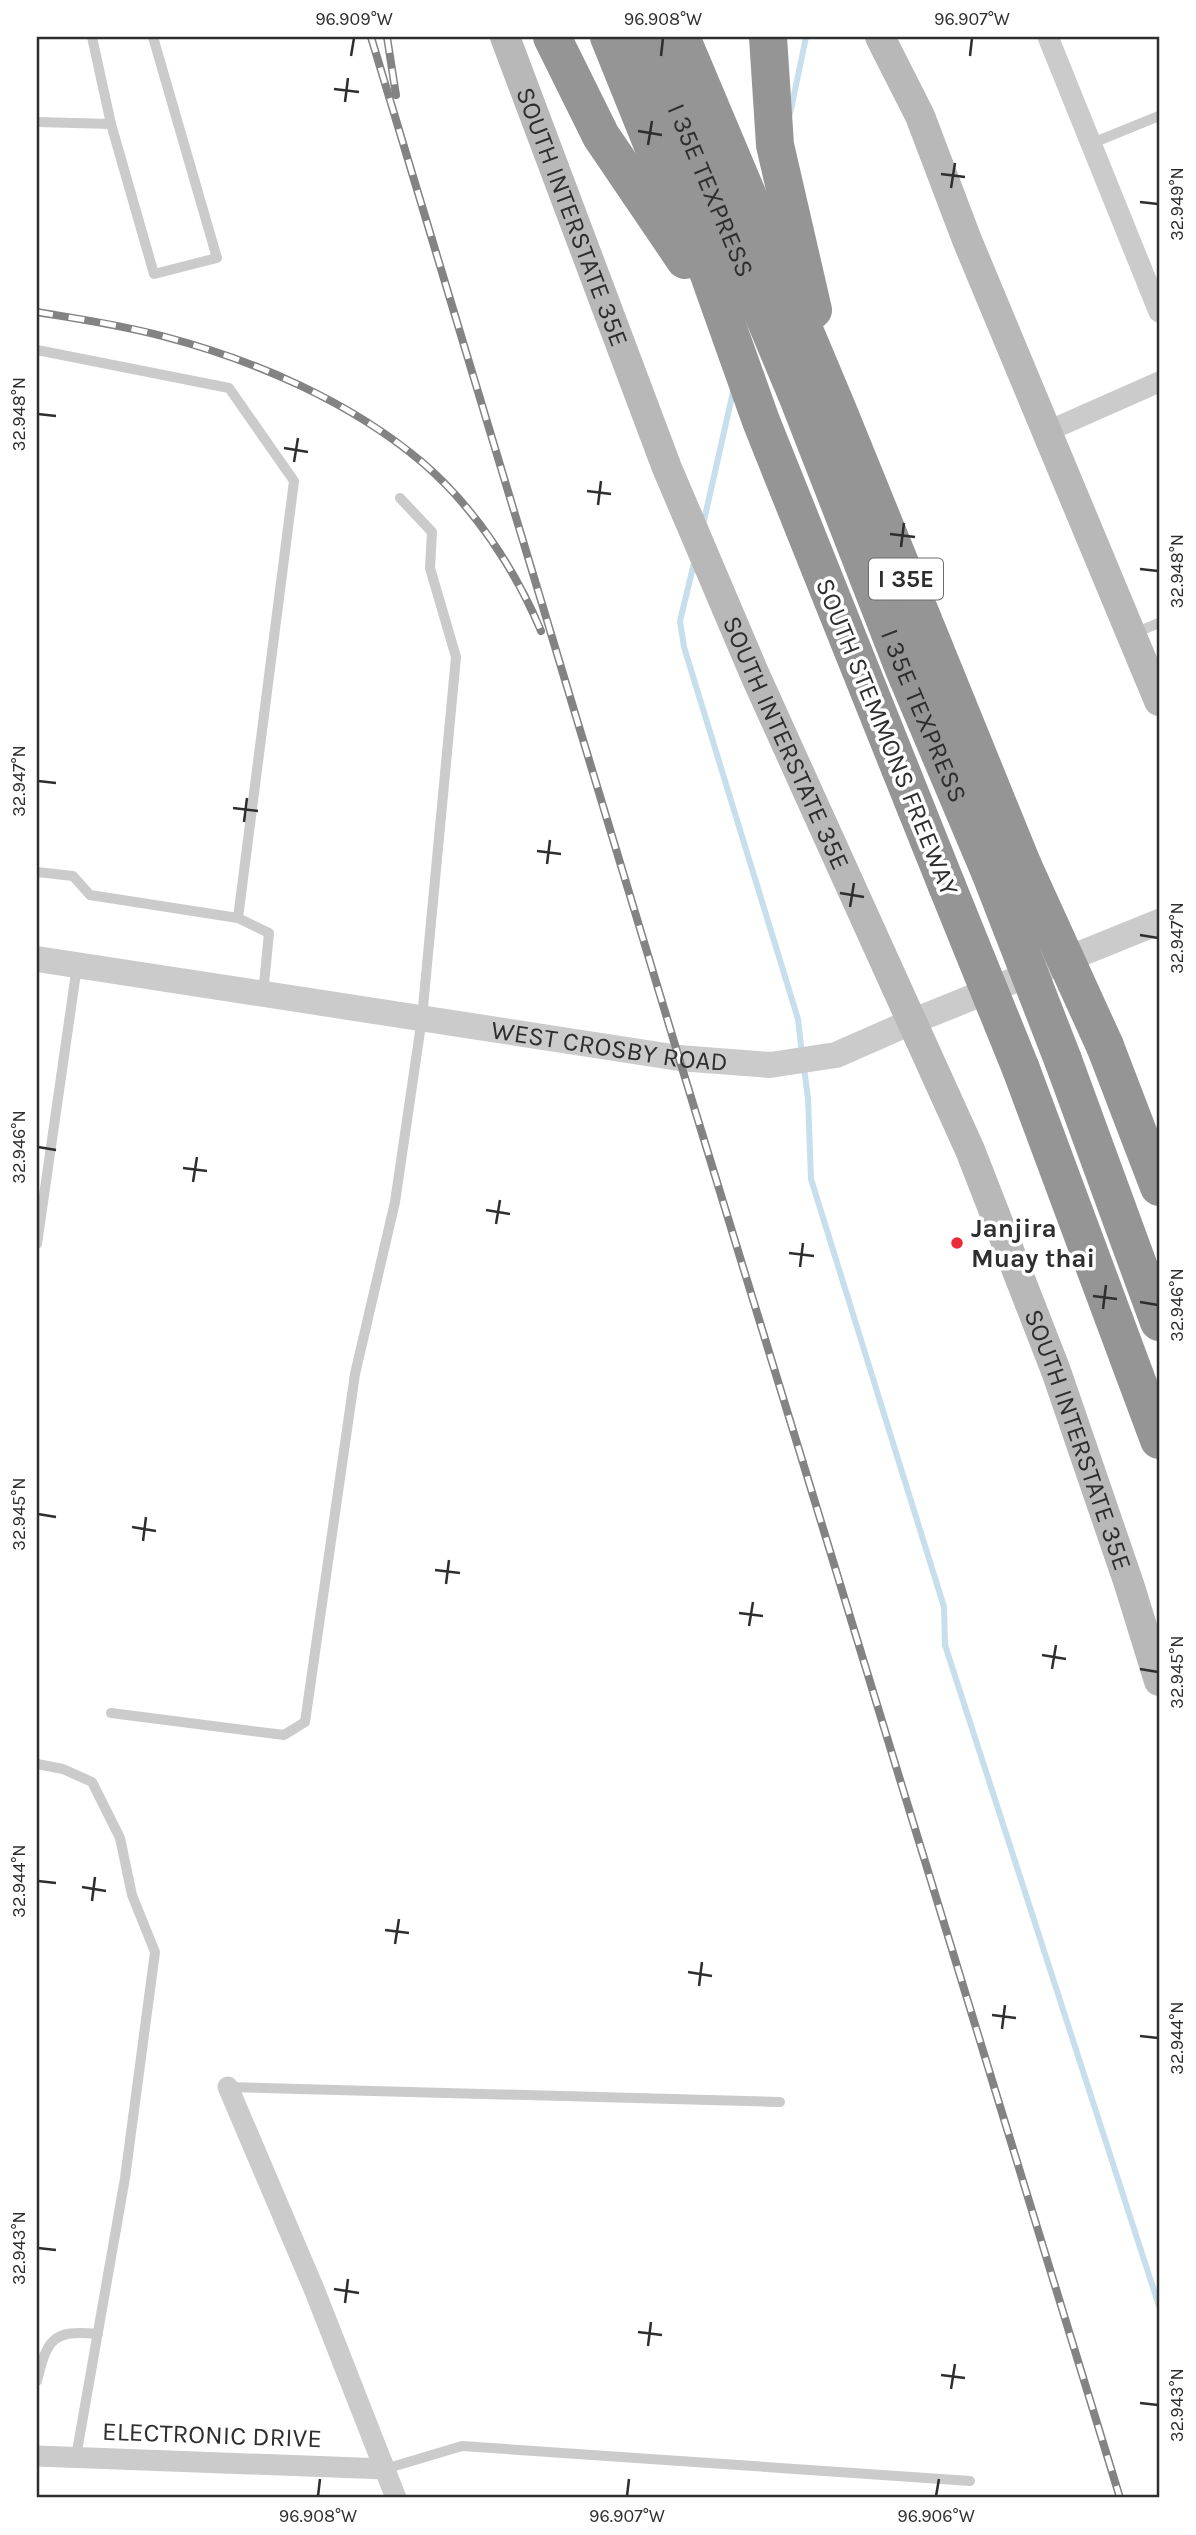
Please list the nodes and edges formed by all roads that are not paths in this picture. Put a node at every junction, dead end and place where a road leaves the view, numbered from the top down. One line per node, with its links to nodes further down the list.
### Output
1 (92, 37): 13 (lane)
2 (153, 37): 13 (lane)
3 (505, 37): 32 (main road, SOUTH INTERSTATE 35E)
4 (552, 37): 16 (highway)
5 (609, 37): 16 (highway, SOUTH STEMMONS FREEWAY / I 35E)
6 (647, 37): 24 (highway, I 35E TEXPRESS)
7 (681, 37): 19 (highway, I 35E)
8 (768, 37): 19 (highway)
9 (880, 37): 20 (main road)
10 (1048, 37): 14 (street)
11 (1159, 116): 14 (lane)
12 (37, 122): 13 (lane)
13 (111, 124)
14 (1090, 144): 15 (street)
15 (1159, 312)
16 (724, 318): 37 (highway, SOUTH STEMMONS FREEWAY / I 35E, bridge)
17 (37, 350): 26 (lane)
18 (1159, 382): 20 (street)
19 (836, 408): 24 (highway, I 35E)
20 (1046, 432): 22 (main road)
21 (400, 498): 31 (lane)
22 (1146, 628): 23 (main road)
23 (1159, 701)
24 (1006, 869): 33 (highway, I 35E, bridge); 36 (highway, I 35E TEXPRESS, bridge)
25 (37, 872): 26 (lane)
26 (238, 918): 30 (lane)
27 (1159, 922): 32 (street, WEST CROSBY ROAD)
28 (37, 960): 29 (street, WEST CROSBY ROAD)
29 (77, 966): 30 (street, WEST CROSBY ROAD); 34 (lane)
30 (263, 995): 31 (street, WEST CROSBY ROAD)
31 (422, 1018): 32 (street, WEST CROSBY ROAD); 39 (lane)
32 (911, 1022): 38 (main road, SOUTH INTERSTATE 35E)
33 (1159, 1187)
34 (39, 1219): 35 (lane)
35 (37, 1244)
36 (1159, 1322)
37 (1159, 1440)
38 (1159, 1681)
39 (111, 1713)
40 (37, 1764): 43 (lane)
41 (228, 2087): 42 (lane); 47 (street)
42 (780, 2102)
43 (98, 2334): 44 (lane); 46 (lane)
44 (37, 2381)
45 (37, 2456): 46 (street, ELECTRONIC DRIVE)
46 (76, 2458): 47 (street, ELECTRONIC DRIVE)
47 (385, 2469): 48 (lane); 49 (street)
48 (970, 2481)
49 (396, 2498)

